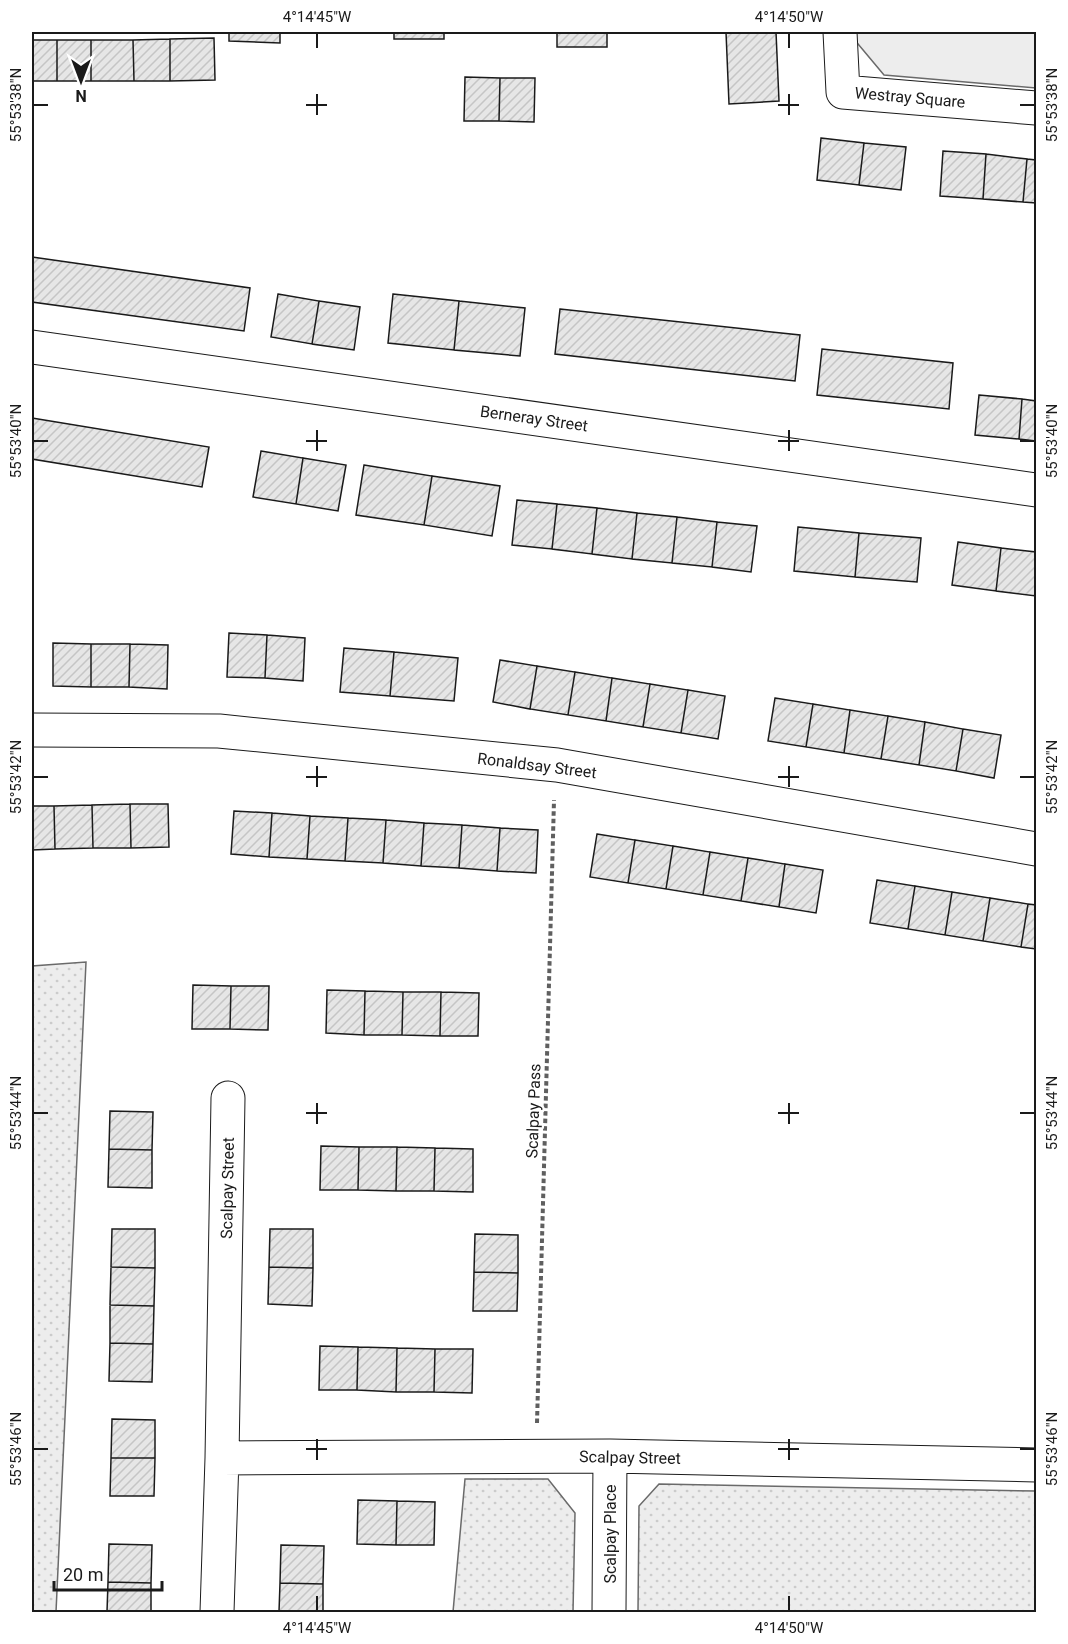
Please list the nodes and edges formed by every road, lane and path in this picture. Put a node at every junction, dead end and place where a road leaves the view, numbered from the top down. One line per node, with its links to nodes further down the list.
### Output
1 (840, 32): 2 (street, Westray Square)
2 (1036, 108)
3 (32, 347): 4 (street, Berneray Street)
4 (1036, 490)
5 (32, 730): 6 (street, Ronaldsay Street)
6 (557, 765): 7 (street, Ronaldsay Street); 9 (path, Scalpay Pass)
7 (1036, 849)
8 (228, 1098): 11 (street, Scalpay Street)
9 (536, 1456): 10 (street, Scalpay Street); 11 (street, Scalpay Street)
10 (610, 1456): 12 (street, Scalpay Street); 14 (street, Scalpay Place)
11 (222, 1458): 13 (street, Scalpay Street)
12 (1036, 1465)
13 (218, 1612)
14 (609, 1612)

